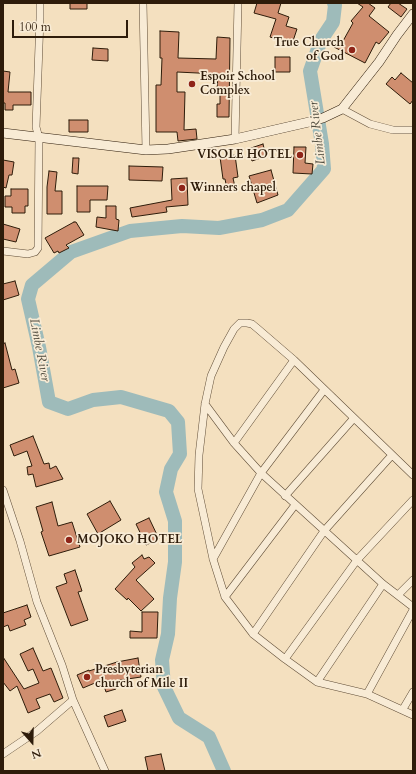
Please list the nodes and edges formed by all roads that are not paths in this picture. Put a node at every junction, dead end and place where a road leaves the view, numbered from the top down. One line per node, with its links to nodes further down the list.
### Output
1 (40, 3): 8 (street)
2 (143, 3): 10 (street)
3 (238, 3): 9 (street)
4 (413, 14): 5 (street)
5 (342, 109): 6 (street); 9 (street)
6 (413, 130)
7 (3, 133): 8 (street)
8 (39, 138): 10 (street); 11 (street)
9 (235, 138): 10 (street)
10 (146, 150)
11 (3, 251)
12 (294, 360): 13 (street); 14 (street); 16 (street)
13 (324, 390): 15 (street); 18 (street)
14 (205, 404): 16 (street); 25 (street)
15 (354, 418): 17 (street); 21 (street)
16 (234, 443): 18 (street)
17 (392, 455): 19 (street); 24 (street)
18 (261, 473): 21 (street); 25 (street)
19 (413, 475)
20 (3, 490): 37 (street)
21 (285, 496): 23 (street)
22 (413, 500): 26 (street)
23 (295, 505): 24 (street); 30 (street)
24 (324, 531): 26 (street); 32 (street)
25 (213, 559): 30 (street)
26 (358, 560): 28 (street); 33 (street)
27 (413, 580): 29 (street)
28 (383, 584): 29 (street); 34 (street)
29 (398, 595): 31 (street)
30 (225, 597): 32 (street)
31 (413, 609): 36 (street)
32 (253, 634): 33 (street)
33 (285, 659): 34 (street)
34 (317, 682): 36 (street)
35 (413, 692): 38 (street)
36 (367, 694): 38 (street)
37 (73, 700): 40 (street); 41 (street)
38 (403, 709): 39 (street)
39 (413, 714)
40 (3, 754)
41 (105, 771)

